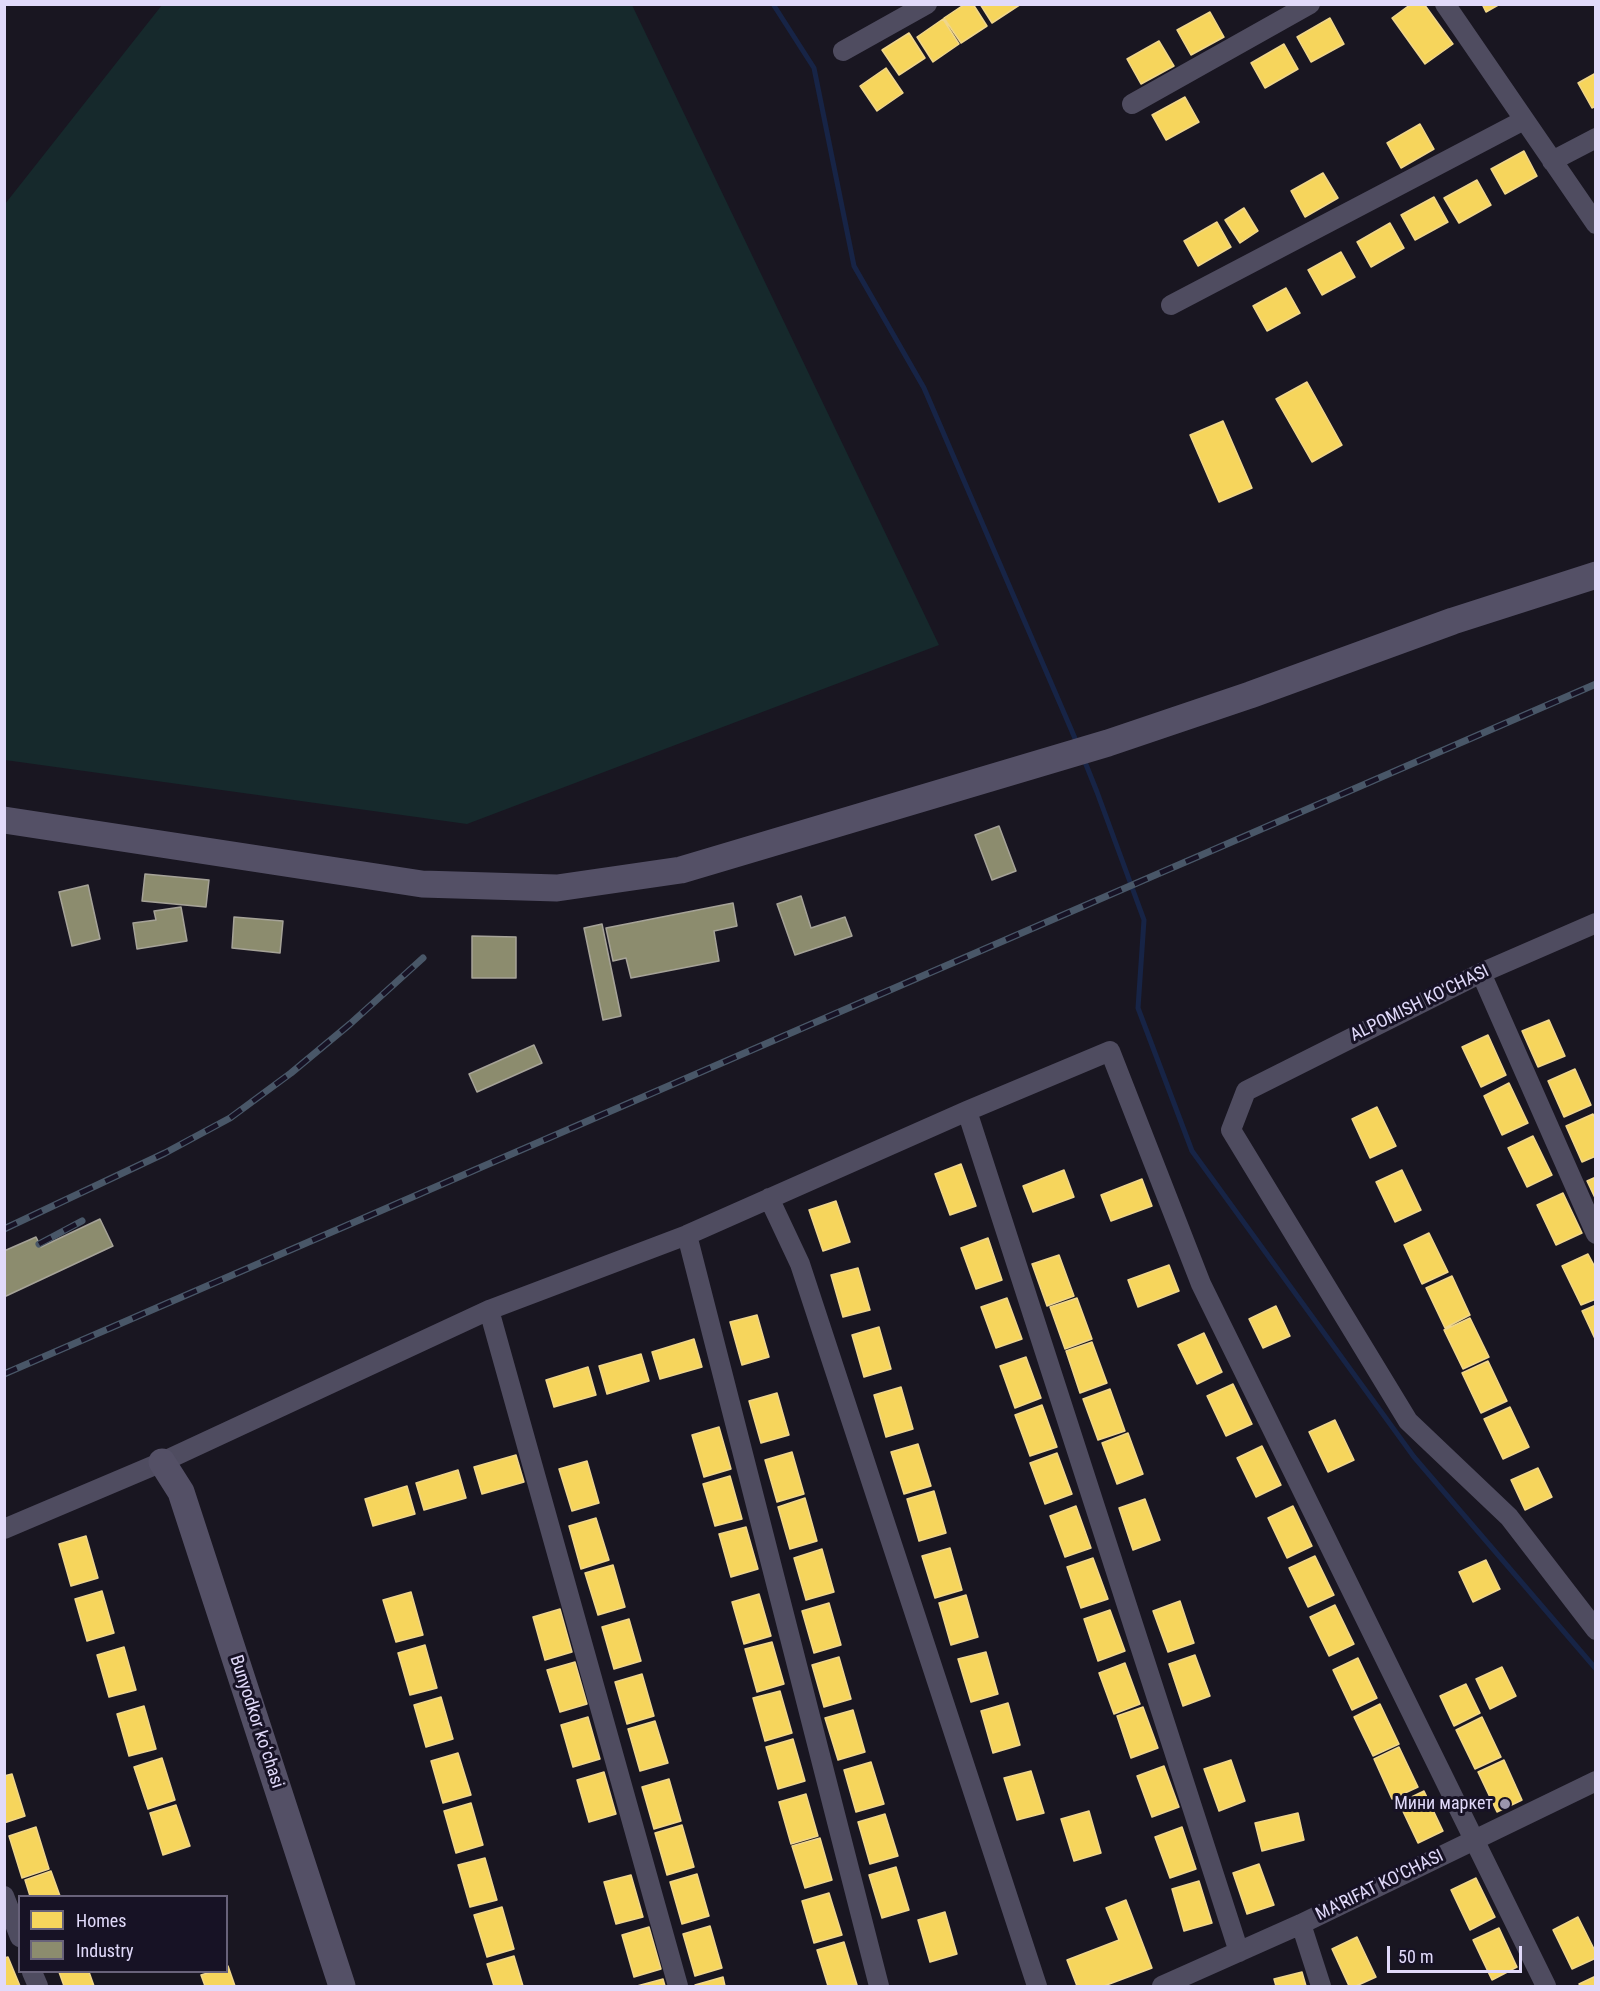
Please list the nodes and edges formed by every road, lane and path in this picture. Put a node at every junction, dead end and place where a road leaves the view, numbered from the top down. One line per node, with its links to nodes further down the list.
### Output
1 (927, 4): 4 (street)
2 (1310, 4): 5 (street)
3 (1444, 4): 6 (street)
4 (843, 51)
5 (1132, 104)
6 (1524, 120): 8 (street); 10 (street)
7 (1596, 138): 8 (street)
8 (1552, 161): 9 (street)
9 (1596, 224)
10 (1171, 305)
11 (1596, 574): 12 (main road)
12 (4, 820)
13 (1596, 923): 14 (street, ALPOMISH KO'CHASI)
14 (1481, 974): 17 (street); 22 (street, ALPOMISH KO'CHASI)
15 (967, 1111): 16 (street); 24 (street); 28 (street)
16 (769, 1198): 18 (street); 32 (street)
17 (1596, 1234)
18 (687, 1235): 19 (street); 31 (street)
19 (489, 1310): 20 (street); 30 (street)
20 (162, 1462): 21 (street); 29 (main road, Bunyodkor koʻchasi)
21 (4, 1530)
22 (1596, 1630)
23 (1596, 1781): 24 (street, MA'RIFAT KO'CHASI)
24 (1474, 1841): 26 (street, MA'RIFAT KO'CHASI); 35 (street)
25 (4, 1896): 27 (street)
26 (1301, 1924): 28 (street, MA'RIFAT KO'CHASI); 34 (street)
27 (18, 1931)
28 (1239, 1952): 33 (street, MA'RIFAT KO'CHASI)
29 (342, 1986)
30 (678, 1986)
31 (879, 1986)
32 (1037, 1986)
33 (1162, 1986)
34 (1321, 1986)
35 (1546, 1986)

